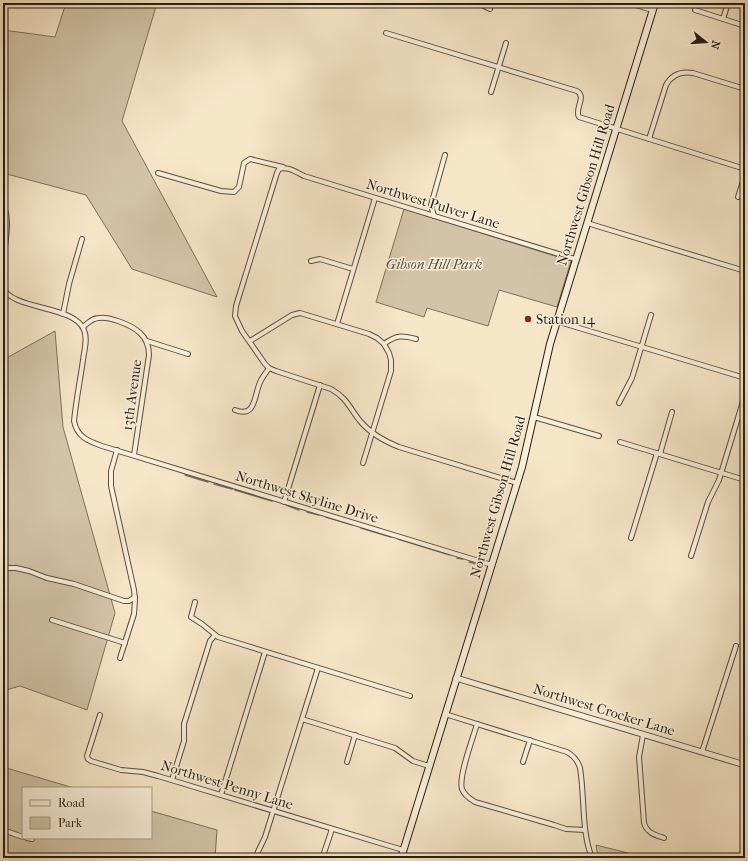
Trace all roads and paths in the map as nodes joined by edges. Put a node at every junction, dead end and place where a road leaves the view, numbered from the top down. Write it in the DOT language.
graph roads {
  1 [pos="478,3"];
  2 [pos="629,3"];
  3 [pos="655,3"];
  4 [pos="728,3"];
  5 [pos="490,9"];
  6 [pos="652,10"];
  7 [pos="695,10"];
  8 [pos="723,19"];
  9 [pos="745,26"];
  10 [pos="386,33"];
  11 [pos="506,43"];
  12 [pos="498,68"];
  13 [pos="745,90"];
  14 [pos="491,92"];
  15 [pos="616,129"];
  16 [pos="649,139"];
  17 [pos="445,154"];
  18 [pos="284,168"];
  19 [pos="745,169"];
  20 [pos="158,173"];
  21 [pos="745,175"];
  22 [pos="738,197"];
  23 [pos="375,198"];
  24 [pos="3,205"];
  25 [pos="434,216"];
  26 [pos="587,223"];
  27 [pos="82,239"];
  28 [pos="576,259"];
  29 [pos="3,260"];
  30 [pos="312,261"];
  31 [pos="353,269"];
  32 [pos="745,271"];
  33 [pos="3,287"];
  34 [pos="4,295"];
  35 [pos="63,314"];
  36 [pos="651,315"];
  37 [pos="556,321"];
  38 [pos="337,324"];
  39 [pos="83,327"];
  40 [pos="416,339"];
  41 [pos="146,340"];
  42 [pos="250,341"];
  43 [pos="384,344"];
  44 [pos="641,347"];
  45 [pos="188,354"];
  46 [pos="269,368"];
  47 [pos="745,378"];
  48 [pos="320,385"];
  49 [pos="745,395"];
  50 [pos="619,403"];
  51 [pos="235,410"];
  52 [pos="672,412"];
  53 [pos="534,417"];
  54 [pos="373,432"];
  55 [pos="599,436"];
  56 [pos="620,442"];
  57 [pos="117,450"];
  58 [pos="658,453"];
  59 [pos="134,455"];
  60 [pos="364,463"];
  61 [pos="721,472"];
  62 [pos="745,480"];
  63 [pos="517,483"];
  64 [pos="284,502"];
  65 [pos="631,538"];
  66 [pos="691,556"];
  67 [pos="492,565"];
  68 [pos="3,568"];
  69 [pos="135,597"];
  70 [pos="195,602"];
  71 [pos="52,620"];
  72 [pos="215,634"];
  73 [pos="125,643"];
  74 [pos="736,646"];
  75 [pos="265,652"];
  76 [pos="120,658"];
  77 [pos="318,668"];
  78 [pos="456,678"];
  79 [pos="410,696"];
  80 [pos="445,714"];
  81 [pos="100,715"];
  82 [pos="302,719"];
  83 [pos="477,724"];
  84 [pos="355,735"];
  85 [pos="643,735"];
  86 [pos="530,740"];
  87 [pos="702,752"];
  88 [pos="347,762"];
  89 [pos="523,762"];
  90 [pos="745,765"];
  91 [pos="429,766"];
  92 [pos="172,780"];
  93 [pos="221,795"];
  94 [pos="273,811"];
  95 [pos="332,829"];
  96 [pos="3,830"];
  97 [pos="586,830"];
  98 [pos="22,837"];
  99 [pos="664,838"];
  100 [pos="403,850"];
  101 [pos="324,853"];
  102 [pos="254,858"];
  103 [pos="401,858"];
  104 [pos="592,858"];
  1 -- 5 [label="street"];
  2 -- 6 [label="street"];
  3 -- 6 [label="main road, Northwest Gibson Hill Road"];
  4 -- 8 [label="street"];
  6 -- 15 [label="main road, Northwest Gibson Hill Road"];
  7 -- 8 [label="street"];
  8 -- 9 [label="street"];
  10 -- 12 [label="street"];
  11 -- 12 [label="street"];
  12 -- 14 [label="street"];
  12 -- 15 [label="street"];
  13 -- 16 [label="street"];
  15 -- 16 [label="street"];
  15 -- 26 [label="main road, Northwest Gibson Hill Road"];
  16 -- 19 [label="street"];
  17 -- 25 [label="street"];
  18 -- 20 [label="street, Northwest Pulver Lane"];
  18 -- 23 [label="street, Northwest Pulver Lane"];
  18 -- 42 [label="street"];
  21 -- 22 [label="street"];
  23 -- 25 [label="street, Northwest Pulver Lane"];
  23 -- 31 [label="street"];
  24 -- 29 [label="street"];
  25 -- 28 [label="street, Northwest Pulver Lane"];
  26 -- 28 [label="main road, Northwest Gibson Hill Road"];
  26 -- 32 [label="street"];
  27 -- 35 [label="street"];
  28 -- 37 [label="main road, Northwest Gibson Hill Road"];
  30 -- 31 [label="street"];
  31 -- 38 [label="street"];
  33 -- 34 [label="street"];
  34 -- 35 [label="street"];
  35 -- 39 [label="street"];
  36 -- 44 [label="street"];
  37 -- 44 [label="street"];
  37 -- 53 [label="main road, Northwest Gibson Hill Road"];
  38 -- 42 [label="street"];
  38 -- 43 [label="street"];
  39 -- 41 [label="street"];
  39 -- 57 [label="street, Northwest Skyline Drive"];
  40 -- 43 [label="street"];
  41 -- 45 [label="street"];
  41 -- 59 [label="street, 13th Avenue"];
  42 -- 46 [label="street"];
  43 -- 54 [label="street"];
  44 -- 47 [label="street"];
  44 -- 50 [label="street"];
  46 -- 48 [label="street"];
  46 -- 51 [label="street"];
  48 -- 54 [label="street"];
  48 -- 64 [label="street"];
  49 -- 61 [label="street"];
  52 -- 58 [label="street"];
  53 -- 55 [label="street"];
  53 -- 63 [label="main road, Northwest Gibson Hill Road"];
  54 -- 60 [label="street"];
  54 -- 63 [label="street"];
  56 -- 58 [label="street"];
  57 -- 59 [label="street, Northwest Skyline Drive"];
  57 -- 69 [label="street"];
  58 -- 61 [label="street"];
  58 -- 65 [label="street"];
  59 -- 64 [label="street, Northwest Skyline Drive"];
  61 -- 62 [label="street"];
  61 -- 66 [label="street"];
  63 -- 67 [label="main road, Northwest Gibson Hill Road"];
  64 -- 67 [label="street, Northwest Skyline Drive"];
  67 -- 78 [label="main road, Northwest Gibson Hill Road"];
  68 -- 69 [label="street"];
  69 -- 73 [label="street"];
  70 -- 72 [label="street"];
  71 -- 73 [label="street"];
  72 -- 75 [label="street"];
  72 -- 92 [label="street"];
  73 -- 76 [label="street"];
  74 -- 87 [label="street"];
  75 -- 77 [label="street"];
  75 -- 93 [label="street"];
  77 -- 79 [label="street"];
  77 -- 82 [label="street"];
  78 -- 80 [label="main road, Northwest Gibson Hill Road"];
  78 -- 85 [label="street, Northwest Crocker Lane"];
  80 -- 83 [label="street"];
  80 -- 91 [label="main road, Northwest Gibson Hill Road"];
  81 -- 92 [label="street, Northwest Penny Lane"];
  82 -- 84 [label="street"];
  82 -- 94 [label="street"];
  83 -- 86 [label="street"];
  83 -- 97 [label="street"];
  84 -- 88 [label="street"];
  84 -- 91 [label="street"];
  85 -- 87 [label="street, Northwest Crocker Lane"];
  85 -- 99 [label="street"];
  86 -- 89 [label="street"];
  86 -- 97 [label="street"];
  87 -- 90 [label="street, Northwest Crocker Lane"];
  91 -- 100 [label="main road, Northwest Gibson Hill Road"];
  92 -- 93 [label="street, Northwest Penny Lane"];
  93 -- 94 [label="street, Northwest Penny Lane"];
  94 -- 95 [label="street, Northwest Penny Lane"];
  94 -- 102 [label="street"];
  95 -- 100 [label="street, Northwest Penny Lane"];
  95 -- 101 [label="street"];
  96 -- 98 [label="street"];
  97 -- 104 [label="street"];
  100 -- 103 [label="main road, Northwest Gibson Hill Road"];
}
